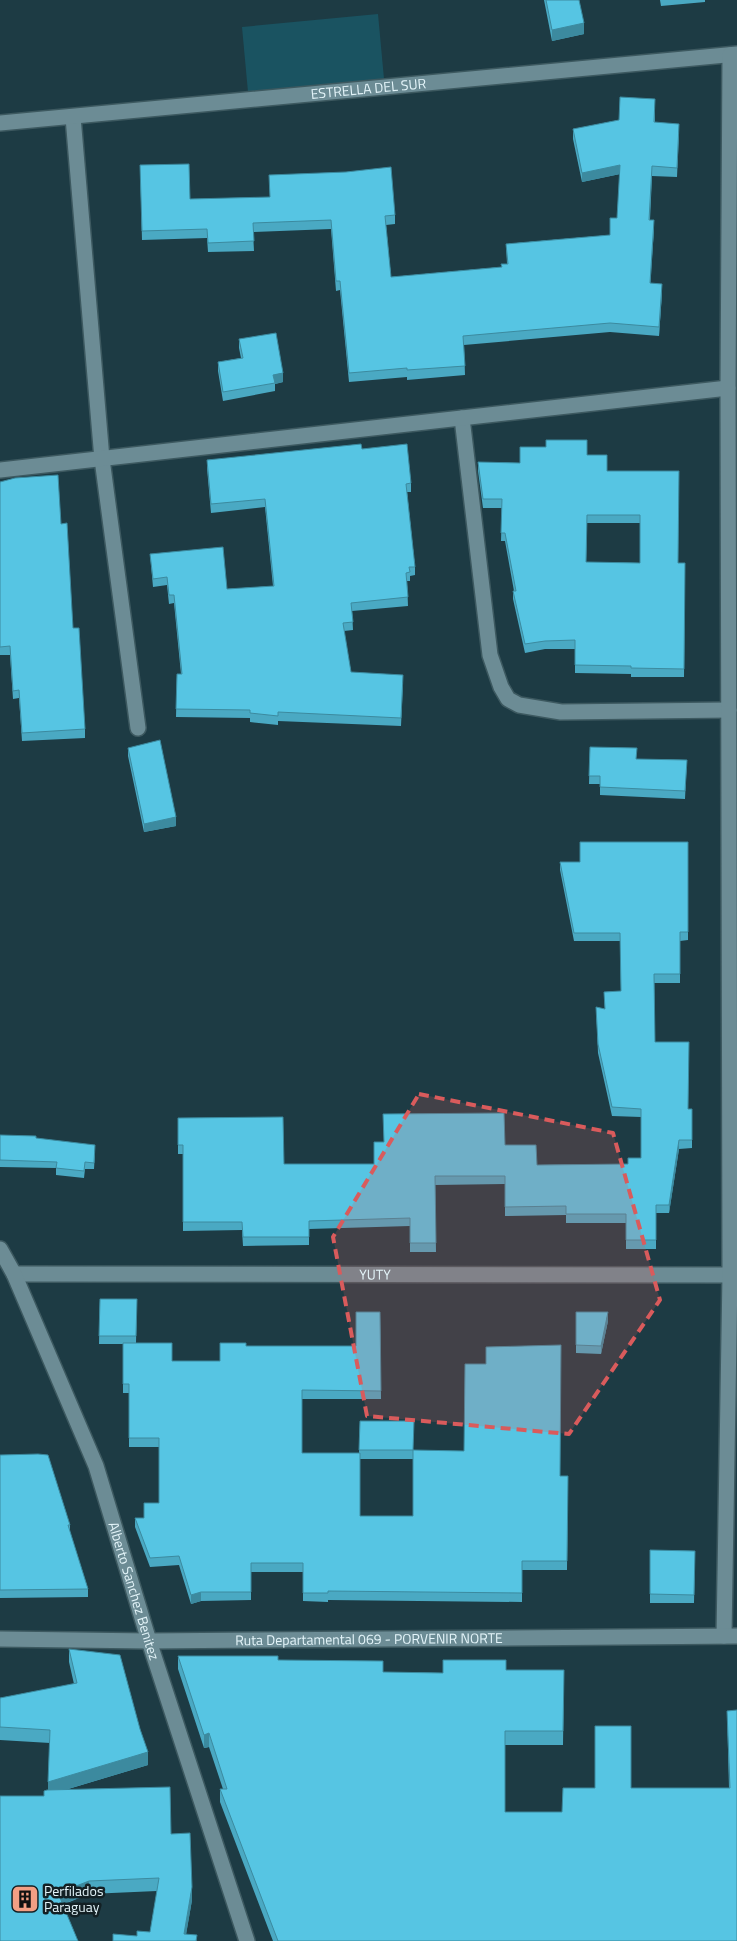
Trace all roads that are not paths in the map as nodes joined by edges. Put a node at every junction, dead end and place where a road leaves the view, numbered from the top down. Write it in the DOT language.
graph roads {
  1 [pos="733,54"];
  2 [pos="73,116"];
  3 [pos="0,123"];
  4 [pos="728,388"];
  5 [pos="462,418"];
  6 [pos="102,459"];
  7 [pos="0,470"];
  8 [pos="729,710"];
  9 [pos="138,728"];
  10 [pos="733,962"];
  11 [pos="0,1249"];
  12 [pos="14,1274"];
  13 [pos="734,1275"];
  14 [pos="731,1636"];
  15 [pos="0,1639"];
  16 [pos="149,1640"];
  17 [pos="247,1941"];
  1 -- 2 [label="street, ESTRELLA DEL SUR"];
  1 -- 4 [label="street"];
  2 -- 3 [label="street, ESTRELLA DEL SUR"];
  2 -- 6 [label="street"];
  4 -- 5 [label="street"];
  4 -- 8 [label="street"];
  5 -- 6 [label="street"];
  5 -- 8 [label="street"];
  6 -- 7 [label="street"];
  6 -- 9 [label="street"];
  8 -- 10 [label="street"];
  10 -- 13 [label="street"];
  11 -- 12 [label="street, Alberto Sanchez Benitez"];
  12 -- 13 [label="street, YUTY"];
  12 -- 16 [label="street, Alberto Sanchez Benitez"];
  13 -- 14 [label="street"];
  14 -- 16 [label="street, Ruta Departamental 069 - PORVENIR NORTE"];
  15 -- 16 [label="street, Ruta Departamental 069 - PORVENIR NORTE"];
  16 -- 17 [label="street, Alberto Sanchez Benitez"];
}
